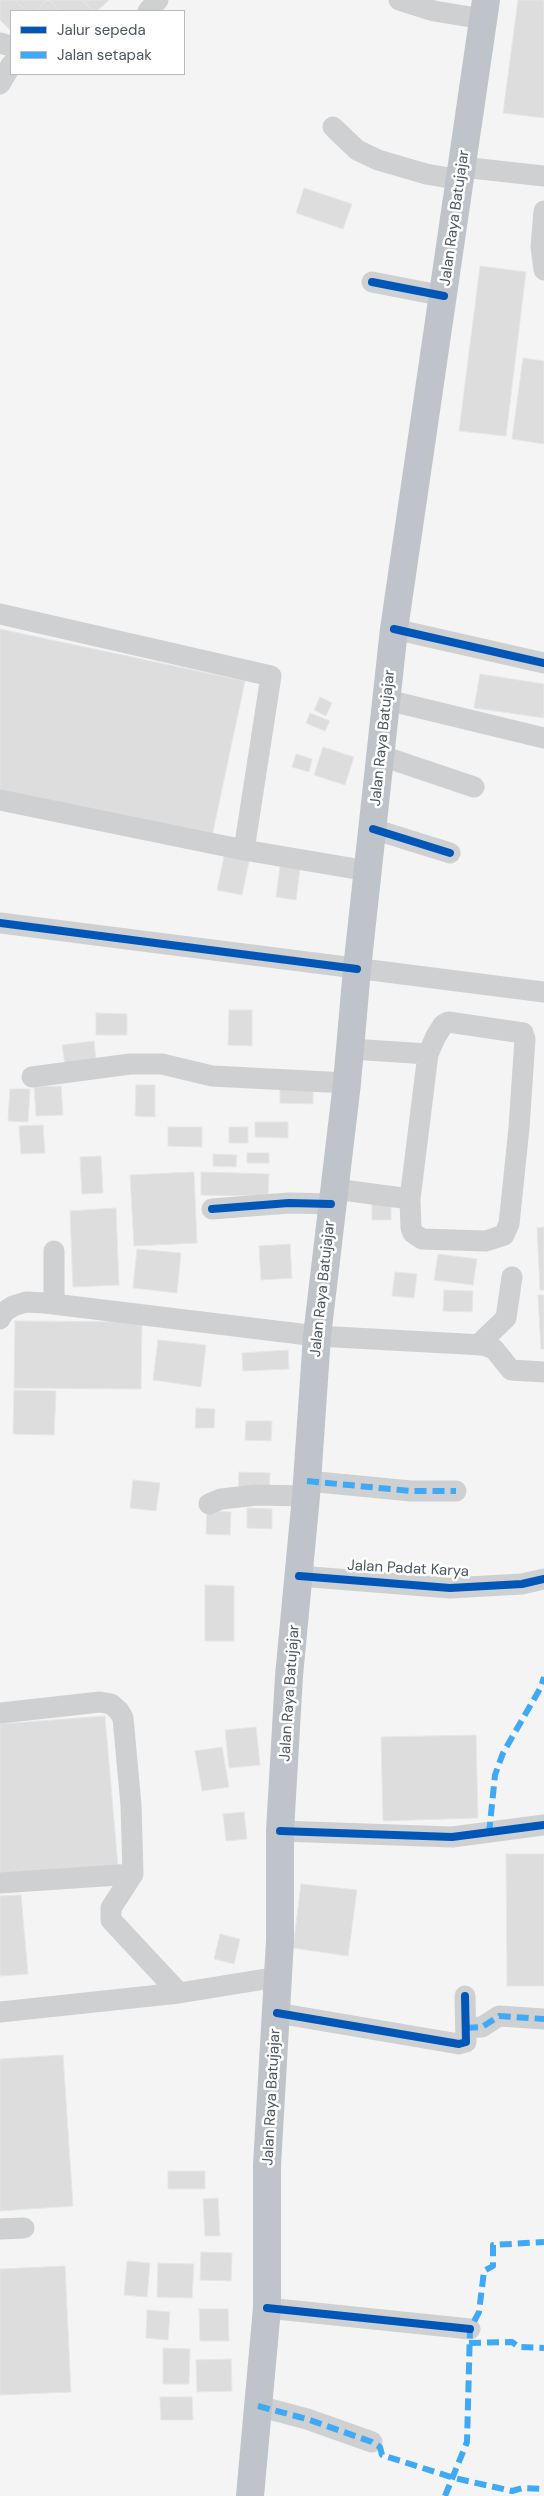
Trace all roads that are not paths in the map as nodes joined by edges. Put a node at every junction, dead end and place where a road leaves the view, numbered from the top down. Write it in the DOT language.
graph roads {
  1 [pos="158,0"];
  2 [pos="398,0"];
  3 [pos="149,10"];
  4 [pos="484,10"];
  5 [pos="10,67"];
  6 [pos="0,84"];
  7 [pos="333,127"];
  8 [pos="462,173"];
  9 [pos="544,176"];
  10 [pos="544,211"];
  11 [pos="544,270"];
  12 [pos="372,282"];
  13 [pos="444,296"];
  14 [pos="0,614"];
  15 [pos="394,629"];
  16 [pos="544,662"];
  17 [pos="387,700"];
  18 [pos="544,738"];
  19 [pos="382,756"];
  20 [pos="474,787"];
  21 [pos="0,800"];
  22 [pos="373,829"];
  23 [pos="244,850"];
  24 [pos="450,853"];
  25 [pos="368,871"];
  26 [pos="0,923"];
  27 [pos="357,969"];
  28 [pos="544,992"];
  29 [pos="351,1049"];
  30 [pos="428,1054"];
  31 [pos="32,1077"];
  32 [pos="348,1083"];
  33 [pos="333,1197"];
  34 [pos="410,1199"];
  35 [pos="212,1209"];
  36 [pos="54,1251"];
  37 [pos="512,1278"];
  38 [pos="54,1304"];
  39 [pos="0,1319"];
  40 [pos="317,1336"];
  41 [pos="478,1345"];
  42 [pos="544,1372"];
  43 [pos="307,1489"];
  44 [pos="456,1491"];
  45 [pos="209,1504"];
  46 [pos="299,1576"];
  47 [pos="544,1579"];
  48 [pos="0,1713"];
  49 [pos="544,1825"];
  50 [pos="280,1831"];
  51 [pos="133,1874"];
  52 [pos="0,1883"];
  53 [pos="278,1977"];
  54 [pos="179,1993"];
  55 [pos="465,1996"];
  56 [pos="0,2012"];
  57 [pos="277,2013"];
  58 [pos="544,2019"];
  59 [pos="466,2028"];
  60 [pos="24,2228"];
  61 [pos="0,2229"];
  62 [pos="267,2308"];
  63 [pos="470,2329"];
  64 [pos="258,2406"];
  65 [pos="372,2442"];
  66 [pos="250,2496"];
  1 -- 3 [label="street"];
  2 -- 4 [label="street"];
  4 -- 8 [label="highway, Jalan Raya Batujajar"];
  5 -- 6 [label="street"];
  7 -- 8 [label="street"];
  8 -- 9 [label="street"];
  8 -- 13 [label="highway, Jalan Raya Batujajar"];
  10 -- 11 [label="street"];
  12 -- 13 [label="street"];
  13 -- 15 [label="highway, Jalan Raya Batujajar"];
  14 -- 23 [label="street"];
  15 -- 16 [label="street"];
  15 -- 17 [label="highway, Jalan Raya Batujajar"];
  17 -- 18 [label="street"];
  17 -- 19 [label="highway, Jalan Raya Batujajar"];
  19 -- 20 [label="street"];
  19 -- 22 [label="highway, Jalan Raya Batujajar"];
  21 -- 23 [label="street"];
  22 -- 24 [label="street"];
  22 -- 25 [label="highway, Jalan Raya Batujajar"];
  23 -- 25 [label="street"];
  25 -- 27 [label="highway, Jalan Raya Batujajar"];
  26 -- 27 [label="street"];
  27 -- 28 [label="street"];
  27 -- 29 [label="highway, Jalan Raya Batujajar"];
  29 -- 30 [label="street"];
  29 -- 32 [label="highway, Jalan Raya Batujajar"];
  30 -- 34 [label="street"];
  30 -- 34 [label="street"];
  31 -- 32 [label="street"];
  32 -- 33 [label="highway, Jalan Raya Batujajar"];
  33 -- 34 [label="street"];
  33 -- 35 [label="street"];
  33 -- 40 [label="highway, Jalan Raya Batujajar"];
  36 -- 38 [label="street"];
  37 -- 41 [label="street"];
  38 -- 39 [label="street"];
  38 -- 40 [label="street"];
  40 -- 41 [label="street"];
  40 -- 43 [label="highway, Jalan Raya Batujajar"];
  41 -- 42 [label="street"];
  43 -- 44 [label="street"];
  43 -- 45 [label="street"];
  43 -- 46 [label="highway, Jalan Raya Batujajar"];
  46 -- 47 [label="street, Jalan Padat Karya"];
  46 -- 50 [label="highway, Jalan Raya Batujajar"];
  48 -- 51 [label="street"];
  49 -- 50 [label="street"];
  50 -- 53 [label="highway, Jalan Raya Batujajar"];
  51 -- 52 [label="street"];
  51 -- 54 [label="street"];
  53 -- 54 [label="street"];
  53 -- 57 [label="highway, Jalan Raya Batujajar"];
  54 -- 56 [label="street"];
  55 -- 59 [label="street"];
  57 -- 59 [label="street"];
  57 -- 62 [label="highway, Jalan Raya Batujajar"];
  58 -- 59 [label="street"];
  60 -- 61 [label="street"];
  62 -- 63 [label="street"];
  62 -- 64 [label="highway, Jalan Raya Batujajar"];
  64 -- 65 [label="street"];
  64 -- 66 [label="highway, Jalan Raya Batujajar"];
}
